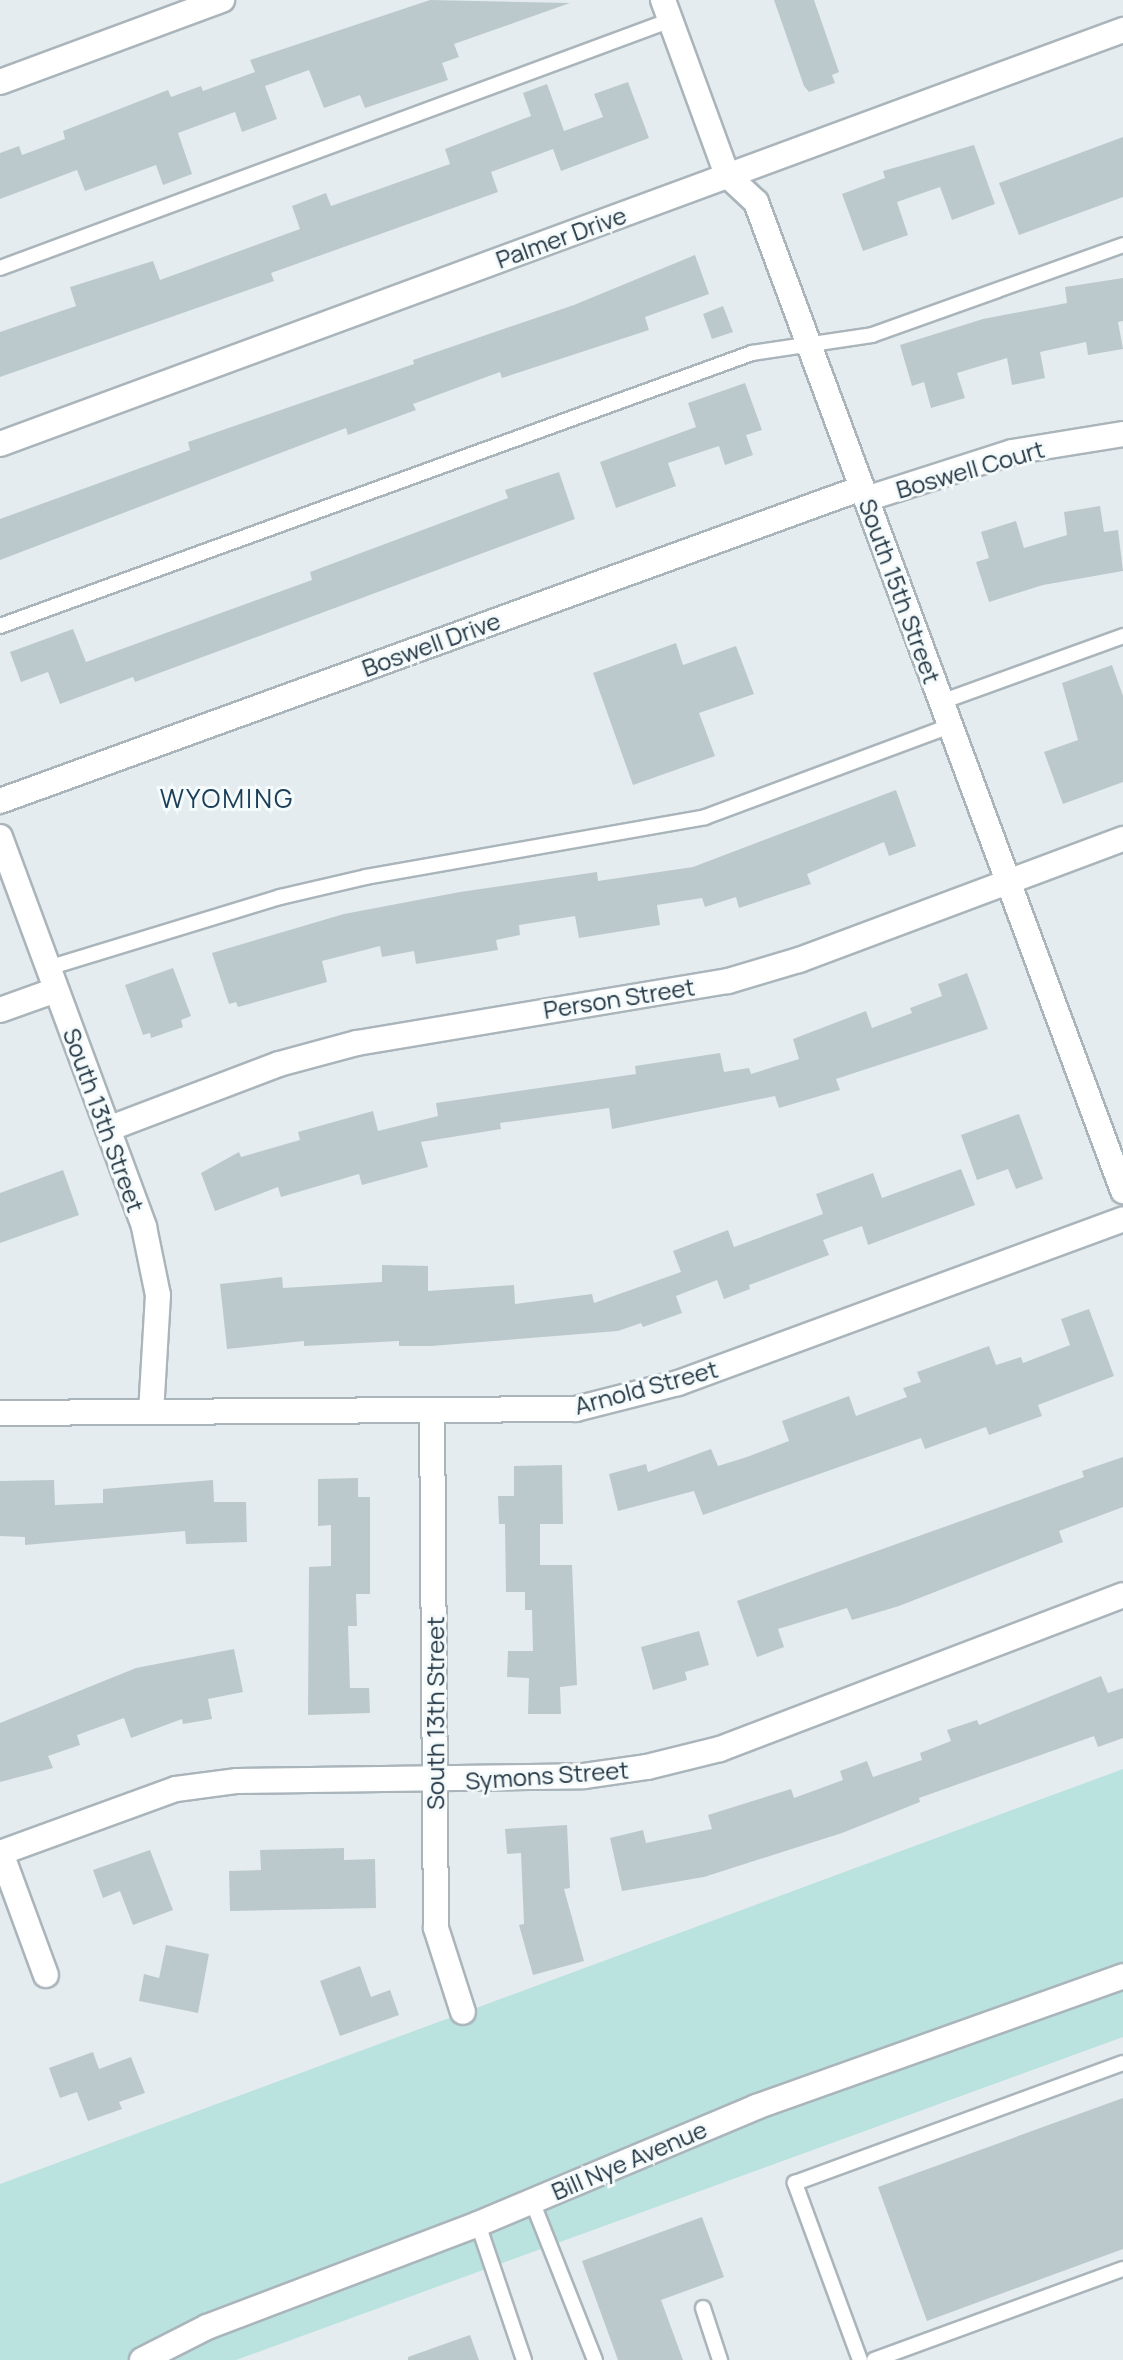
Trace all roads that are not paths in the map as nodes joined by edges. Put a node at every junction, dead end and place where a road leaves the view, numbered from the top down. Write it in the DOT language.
graph roads {
  1 [pos="222,0"];
  2 [pos="667,10"];
  3 [pos="1123,30"];
  4 [pos="0,82"];
  5 [pos="727,175"];
  6 [pos="1123,245"];
  7 [pos="0,268"];
  8 [pos="808,344"];
  9 [pos="1123,434"];
  10 [pos="0,444"];
  11 [pos="864,493"];
  12 [pos="0,626"];
  13 [pos="1123,636"];
  14 [pos="941,702"];
  15 [pos="950,726"];
  16 [pos="0,801"];
  17 [pos="0,837"];
  18 [pos="1123,839"];
  19 [pos="1008,881"];
  20 [pos="52,979"];
  21 [pos="0,1010"];
  22 [pos="108,1129"];
  23 [pos="1123,1191"];
  24 [pos="1123,1219"];
  25 [pos="432,1410"];
  26 [pos="151,1412"];
  27 [pos="0,1413"];
  28 [pos="1123,1595"];
  29 [pos="435,1782"];
  30 [pos="0,1853"];
  31 [pos="46,1975"];
  32 [pos="1123,1976"];
  33 [pos="463,2012"];
  34 [pos="1123,2063"];
  35 [pos="532,2201"];
  36 [pos="478,2224"];
  37 [pos="1123,2269"];
  38 [pos="703,2308"];
  39 [pos="142,2360"];
  40 [pos="524,2360"];
  41 [pos="595,2360"];
  42 [pos="720,2360"];
  43 [pos="860,2360"];
  44 [pos="874,2360"];
  1 -- 4 [label="street"];
  2 -- 5 [label="street, South 15th Street"];
  2 -- 7 [label="lane"];
  3 -- 5 [label="street, Palmer Drive"];
  5 -- 8 [label="street, South 15th Street"];
  5 -- 10 [label="street, Palmer Drive"];
  6 -- 8 [label="lane"];
  8 -- 11 [label="street, South 15th Street"];
  8 -- 12 [label="lane"];
  9 -- 11 [label="street, Boswell Court"];
  11 -- 14 [label="street, South 15th Street"];
  11 -- 16 [label="street, Boswell Drive"];
  13 -- 14 [label="lane"];
  14 -- 15 [label="street, South 15th Street"];
  15 -- 19 [label="street, South 15th Street"];
  15 -- 20 [label="lane"];
  17 -- 20 [label="street, South 13th Street"];
  18 -- 19 [label="street, Person Street"];
  19 -- 22 [label="street, Person Street"];
  19 -- 23 [label="street, South 15th Street"];
  20 -- 21 [label="street"];
  20 -- 22 [label="street, South 13th Street"];
  22 -- 26 [label="street, South 13th Street"];
  24 -- 25 [label="street, Arnold Street"];
  25 -- 26 [label="street, Arnold Street"];
  25 -- 29 [label="street, South 13th Street"];
  26 -- 27 [label="street, Arnold Street"];
  28 -- 29 [label="street, Symons Street"];
  29 -- 30 [label="street, Symons Street"];
  29 -- 33 [label="street, South 13th Street"];
  30 -- 31 [label="street"];
  32 -- 35 [label="street, Bill Nye Avenue"];
  34 -- 43 [label="lane"];
  35 -- 36 [label="street, Bill Nye Avenue"];
  35 -- 41 [label="lane"];
  36 -- 39 [label="street, Bill Nye Avenue"];
  36 -- 40 [label="lane"];
  37 -- 44 [label="lane"];
  38 -- 42 [label="lane"];
}
